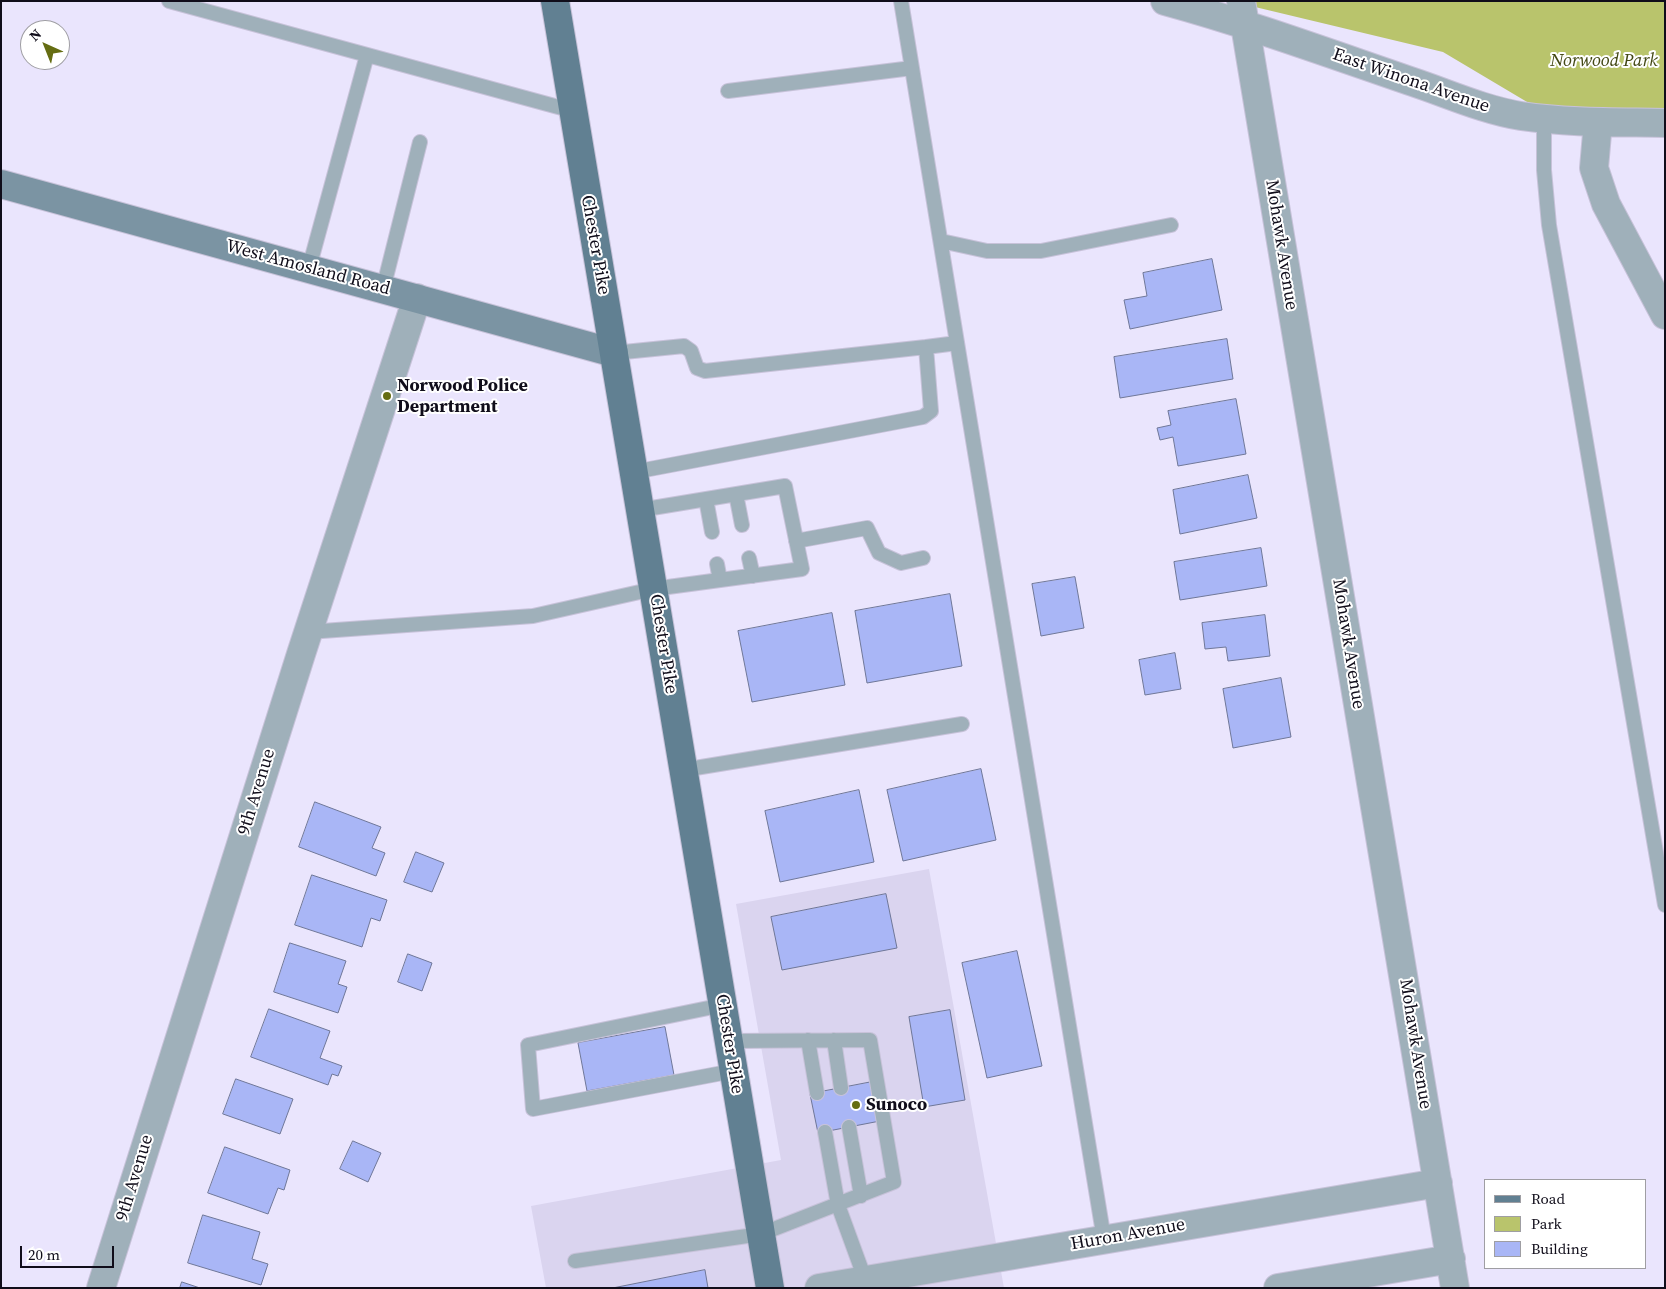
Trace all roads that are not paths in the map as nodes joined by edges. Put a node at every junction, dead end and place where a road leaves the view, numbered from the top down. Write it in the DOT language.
graph roads {
  1 [pos="169,1"];
  2 [pos="555,1"];
  3 [pos="901,1"];
  4 [pos="1165,1"];
  5 [pos="1243,13"];
  6 [pos="367,55"];
  7 [pos="912,68"];
  8 [pos="728,91"];
  9 [pos="573,111"];
  10 [pos="1544,118"];
  11 [pos="1598,122"];
  12 [pos="1665,123"];
  13 [pos="420,142"];
  14 [pos="1,184"];
  15 [pos="1171,226"];
  16 [pos="940,241"];
  17 [pos="309,268"];
  18 [pos="383,289"];
  19 [pos="416,298"];
  20 [pos="1665,315"];
  21 [pos="957,343"];
  22 [pos="926,347"];
  23 [pos="614,352"];
  24 [pos="634,472"];
  25 [pos="736,494"];
  26 [pos="706,499"];
  27 [pos="640,510"];
  28 [pos="742,525"];
  29 [pos="712,532"];
  30 [pos="796,541"];
  31 [pos="749,558"];
  32 [pos="923,558"];
  33 [pos="717,564"];
  34 [pos="752,576"];
  35 [pos="720,580"];
  36 [pos="653,589"];
  37 [pos="308,632"];
  38 [pos="962,724"];
  39 [pos="684,770"];
  40 [pos="1665,905"];
  41 [pos="723,1005"];
  42 [pos="808,1040"];
  43 [pos="834,1040"];
  44 [pos="729,1041"];
  45 [pos="734,1072"];
  46 [pos="841,1088"];
  47 [pos="817,1093"];
  48 [pos="849,1127"];
  49 [pos="825,1132"];
  50 [pos="1438,1183"];
  51 [pos="861,1196"];
  52 [pos="838,1204"];
  53 [pos="761,1234"];
  54 [pos="1104,1239"];
  55 [pos="1451,1259"];
  56 [pos="575,1261"];
  57 [pos="865,1279"];
  58 [pos="101,1288"];
  59 [pos="770,1288"];
  60 [pos="819,1288"];
  61 [pos="1278,1288"];
  62 [pos="1455,1288"];
  1 -- 6 [label="lane"];
  2 -- 9 [label="main road, Chester Pike"];
  3 -- 7 [label="lane"];
  4 -- 5 [label="street, East Winona Avenue"];
  5 -- 10 [label="street, East Winona Avenue"];
  5 -- 50 [label="street, Mohawk Avenue"];
  6 -- 9 [label="lane"];
  6 -- 17 [label="lane"];
  7 -- 8 [label="lane"];
  7 -- 16 [label="lane"];
  9 -- 23 [label="main road, Chester Pike"];
  10 -- 11 [label="street, East Winona Avenue"];
  10 -- 40 [label="lane"];
  11 -- 12 [label="street, East Winona Avenue"];
  11 -- 20 [label="street"];
  13 -- 18 [label="lane"];
  14 -- 17 [label="street, West Amosland Road"];
  15 -- 16 [label="lane"];
  16 -- 21 [label="lane"];
  17 -- 18 [label="street, West Amosland Road"];
  18 -- 19 [label="street, West Amosland Road"];
  19 -- 23 [label="street, West Amosland Road"];
  19 -- 37 [label="street, 9th Avenue"];
  21 -- 22 [label="lane"];
  21 -- 54 [label="lane"];
  22 -- 23 [label="lane"];
  22 -- 24 [label="lane"];
  23 -- 24 [label="main road, Chester Pike"];
  24 -- 27 [label="main road, Chester Pike"];
  25 -- 26 [label="lane"];
  25 -- 28 [label="lane"];
  25 -- 30 [label="lane"];
  26 -- 27 [label="lane"];
  26 -- 29 [label="lane"];
  27 -- 36 [label="main road, Chester Pike"];
  30 -- 32 [label="lane"];
  30 -- 34 [label="lane"];
  31 -- 34 [label="lane"];
  33 -- 35 [label="lane"];
  34 -- 35 [label="lane"];
  35 -- 36 [label="lane"];
  36 -- 37 [label="lane"];
  36 -- 39 [label="main road, Chester Pike"];
  37 -- 58 [label="street, 9th Avenue"];
  38 -- 39 [label="lane"];
  39 -- 41 [label="main road, Chester Pike"];
  41 -- 44 [label="main road, Chester Pike"];
  41 -- 45 [label="lane"];
  42 -- 43 [label="lane"];
  42 -- 44 [label="lane"];
  42 -- 47 [label="lane"];
  43 -- 46 [label="lane"];
  43 -- 51 [label="lane"];
  44 -- 45 [label="main road, Chester Pike"];
  45 -- 53 [label="main road, Chester Pike"];
  48 -- 51 [label="lane"];
  49 -- 52 [label="lane"];
  50 -- 54 [label="street, Huron Avenue"];
  50 -- 55 [label="street, Mohawk Avenue"];
  51 -- 52 [label="lane"];
  52 -- 53 [label="lane"];
  52 -- 57 [label="lane"];
  53 -- 56 [label="lane"];
  53 -- 59 [label="main road, Chester Pike"];
  54 -- 57 [label="street, Huron Avenue"];
  55 -- 61 [label="street"];
  55 -- 62 [label="street, Mohawk Avenue"];
  57 -- 60 [label="street, Huron Avenue"];
}
